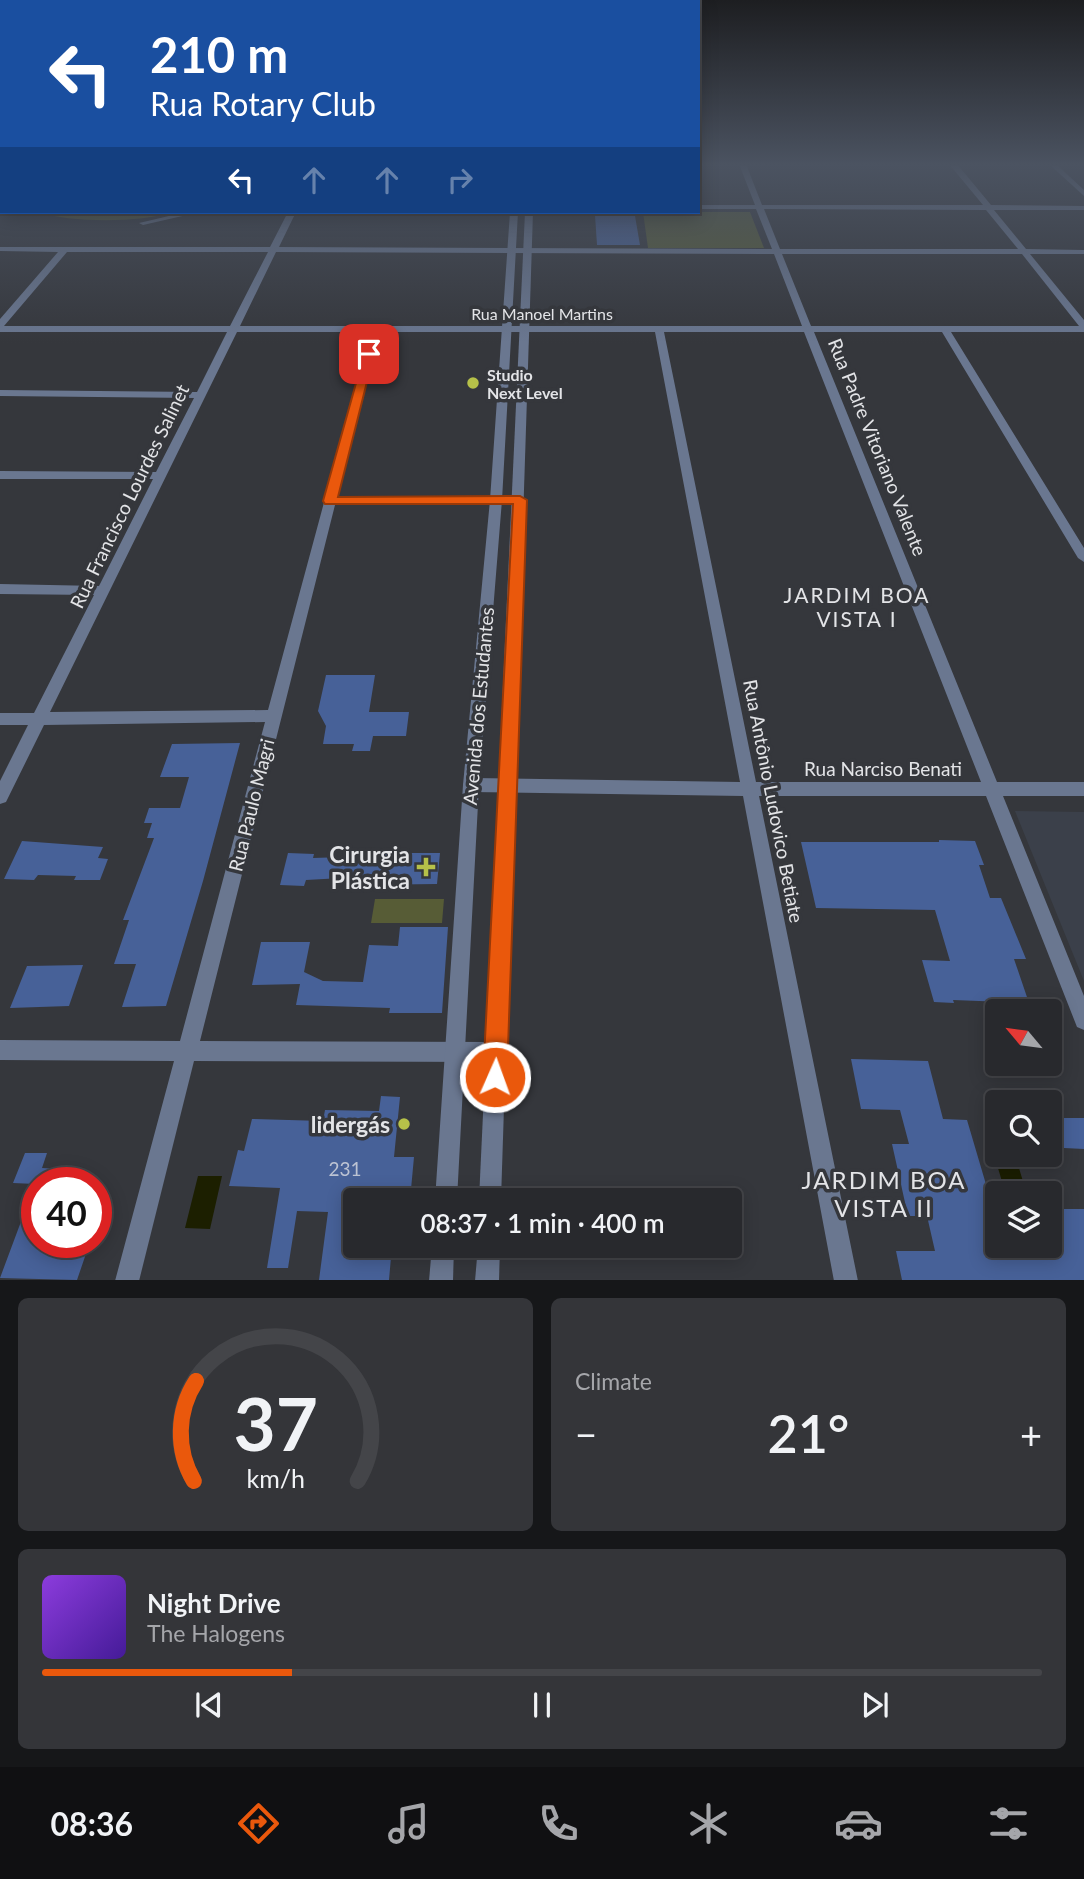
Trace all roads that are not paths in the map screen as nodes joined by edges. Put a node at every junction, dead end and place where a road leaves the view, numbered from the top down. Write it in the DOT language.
graph roads {
  1 [pos="286,224"];
  2 [pos="513,224"];
  3 [pos="529,224"];
  4 [pos="765,224"];
  5 [pos="1001,224"];
  6 [pos="65,248"];
  7 [pos="0,249"];
  8 [pos="274,249"];
  9 [pos="510,250"];
  10 [pos="528,250"];
  11 [pos="776,252"];
  12 [pos="1025,252"];
  13 [pos="1084,253"];
  14 [pos="0,327"];
  15 [pos="1084,328"];
  16 [pos="234,329"];
  17 [pos="375,329"];
  18 [pos="506,329"];
  19 [pos="525,329"];
  20 [pos="659,329"];
  21 [pos="808,329"];
  22 [pos="945,329"];
  23 [pos="0,393"];
  24 [pos="201,395"];
  25 [pos="502,402"];
  26 [pos="523,402"];
  27 [pos="0,475"];
  28 [pos="161,477"];
  29 [pos="496,500"];
  30 [pos="520,500"];
  31 [pos="330,501"];
  32 [pos="1084,558"];
  33 [pos="0,589"];
  34 [pos="104,591"];
  35 [pos="273,716"];
  36 [pos="0,719"];
  37 [pos="40,720"];
  38 [pos="471,785"];
  39 [pos="507,786"];
  40 [pos="751,789"];
  41 [pos="991,789"];
  42 [pos="1084,789"];
  43 [pos="0,797"];
  44 [pos="1084,1020"];
  45 [pos="0,1050"];
  46 [pos="187,1051"];
  47 [pos="455,1052"];
  48 [pos="496,1052"];
  49 [pos="447,1188"];
  50 [pos="490,1188"];
  51 [pos="442,1258"];
  52 [pos="488,1258"];
  53 [pos="127,1280"];
  54 [pos="441,1280"];
  55 [pos="487,1280"];
  56 [pos="846,1280"];
  1 -- 8 [label="street, Rua Francisco Lourdes Salinet"];
  2 -- 9 [label="street, Avenida dos Estudantes"];
  3 -- 10 [label="street, Avenida dos Estudantes"];
  4 -- 11 [label="street, Rua Padre Vitoriano Valente"];
  5 -- 12 [label="street"];
  6 -- 7 [label="street"];
  6 -- 8 [label="street"];
  6 -- 14 [label="street"];
  8 -- 9 [label="street"];
  8 -- 16 [label="street, Rua Francisco Lourdes Salinet"];
  9 -- 10 [label="street"];
  9 -- 18 [label="street, Avenida dos Estudantes"];
  10 -- 11 [label="street"];
  10 -- 19 [label="street, Avenida dos Estudantes"];
  11 -- 12 [label="street"];
  11 -- 21 [label="street, Rua Padre Vitoriano Valente"];
  12 -- 13 [label="street"];
  12 -- 15 [label="street"];
  14 -- 16 [label="street, Rua Manoel Martins"];
  15 -- 22 [label="street, Rua Manoel Martins"];
  16 -- 17 [label="street, Rua Manoel Martins"];
  16 -- 24 [label="street, Rua Francisco Lourdes Salinet"];
  17 -- 18 [label="street, Rua Manoel Martins"];
  17 -- 31 [label="street, Rua Paulo Magri"];
  18 -- 19 [label="street, Rua Manoel Martins"];
  18 -- 25 [label="street, Avenida dos Estudantes"];
  19 -- 20 [label="street, Rua Manoel Martins"];
  19 -- 26 [label="street, Avenida dos Estudantes"];
  20 -- 21 [label="street, Rua Manoel Martins"];
  20 -- 40 [label="street, Rua Antônio Ludovico Betiate"];
  21 -- 22 [label="street, Rua Manoel Martins"];
  21 -- 41 [label="street, Rua Padre Vitoriano Valente"];
  22 -- 32 [label="street"];
  23 -- 24 [label="street"];
  24 -- 28 [label="street, Rua Francisco Lourdes Salinet"];
  25 -- 26 [label="street"];
  25 -- 29 [label="street, Avenida dos Estudantes"];
  26 -- 30 [label="street, Avenida dos Estudantes"];
  27 -- 28 [label="street"];
  28 -- 34 [label="street, Rua Francisco Lourdes Salinet"];
  29 -- 30 [label="street"];
  29 -- 31 [label="street"];
  29 -- 38 [label="street, Avenida dos Estudantes"];
  30 -- 39 [label="street, Avenida dos Estudantes"];
  31 -- 35 [label="street, Rua Paulo Magri"];
  33 -- 34 [label="street"];
  34 -- 37 [label="street, Rua Francisco Lourdes Salinet"];
  35 -- 37 [label="street"];
  35 -- 46 [label="street, Rua Paulo Magri"];
  36 -- 37 [label="street"];
  37 -- 43 [label="street, Rua Francisco Lourdes Salinet"];
  38 -- 39 [label="street, Rua Narciso Benati"];
  38 -- 47 [label="street, Avenida dos Estudantes"];
  39 -- 40 [label="street, Rua Narciso Benati"];
  39 -- 48 [label="street, Avenida dos Estudantes"];
  40 -- 41 [label="street, Rua Narciso Benati"];
  40 -- 56 [label="street, Rua Antônio Ludovico Betiate"];
  41 -- 42 [label="street, Rua Narciso Benati"];
  41 -- 44 [label="street, Rua Padre Vitoriano Valente"];
  45 -- 46 [label="street"];
  46 -- 47 [label="street"];
  46 -- 53 [label="street, Rua Paulo Magri"];
  47 -- 48 [label="street"];
  47 -- 49 [label="street, Avenida dos Estudantes"];
  48 -- 50 [label="street, Avenida dos Estudantes"];
  51 -- 54 [label="street"];
  52 -- 55 [label="street"];
}
